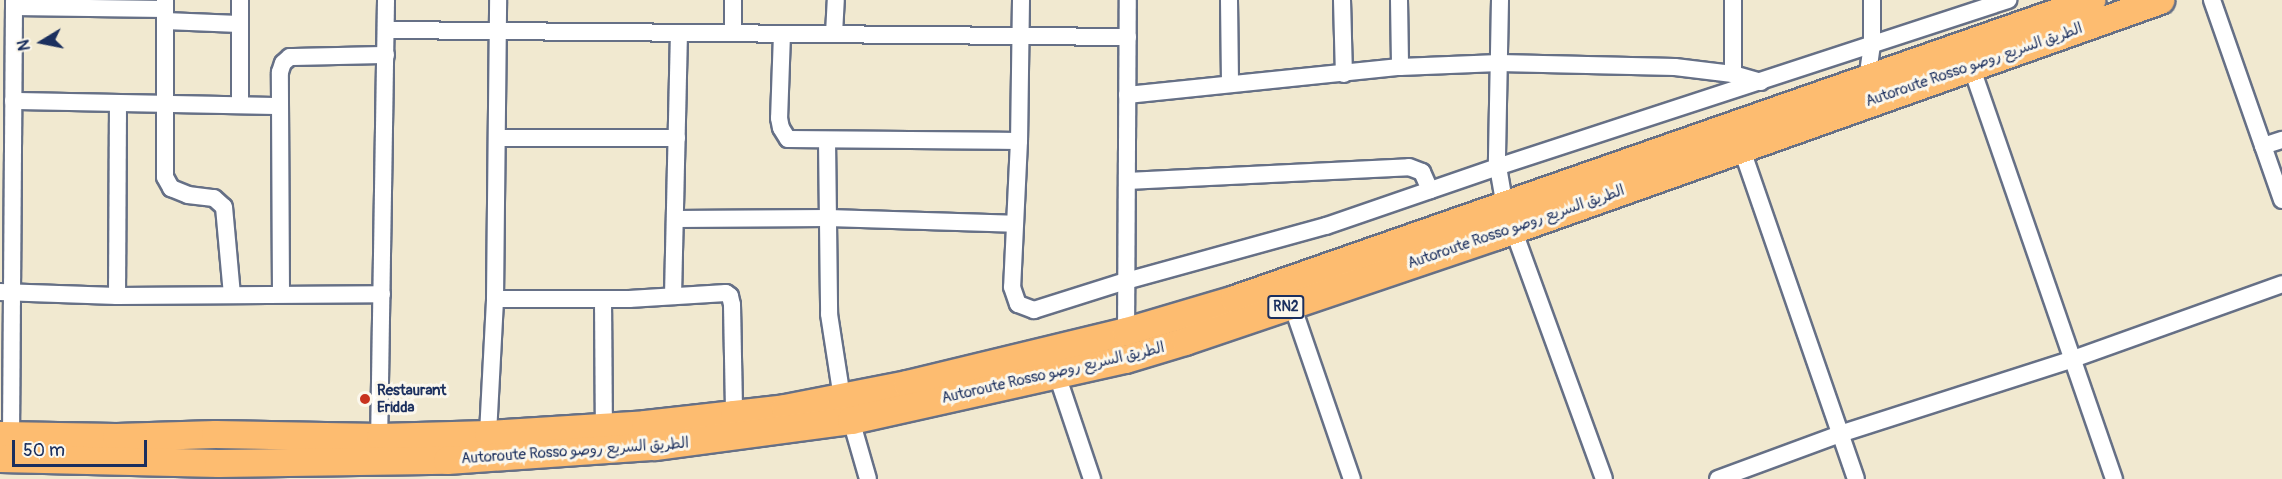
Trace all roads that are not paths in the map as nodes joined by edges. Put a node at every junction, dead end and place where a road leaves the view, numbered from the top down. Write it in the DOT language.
graph roads {
  1 [pos="240,0"];
  2 [pos="386,0"];
  3 [pos="498,0"];
  4 [pos="733,0"];
  5 [pos="836,0"];
  6 [pos="1021,0"];
  7 [pos="1128,0"];
  8 [pos="1229,0"];
  9 [pos="1342,0"];
  10 [pos="1399,0"];
  11 [pos="1500,0"];
  12 [pos="1733,0"];
  13 [pos="1872,0"];
  14 [pos="2091,0"];
  15 [pos="2160,0"];
  16 [pos="2212,0"];
  17 [pos="1998,2"];
  18 [pos="14,4"];
  19 [pos="123,4"];
  20 [pos="165,10"];
  21 [pos="239,24"];
  22 [pos="386,30"];
  23 [pos="498,31"];
  24 [pos="679,33"];
  25 [pos="733,33"];
  26 [pos="782,34"];
  27 [pos="834,34"];
  28 [pos="1020,36"];
  29 [pos="1128,37"];
  30 [pos="1872,45"];
  31 [pos="6,55"];
  32 [pos="386,55"];
  33 [pos="1499,63"];
  34 [pos="1971,66"];
  35 [pos="1400,67"];
  36 [pos="1344,74"];
  37 [pos="1733,74"];
  38 [pos="1868,80"];
  39 [pos="1761,82"];
  40 [pos="1230,84"];
  41 [pos="1127,95"];
  42 [pos="13,102"];
  43 [pos="117,103"];
  44 [pos="163,103"];
  45 [pos="240,105"];
  46 [pos="280,106"];
  47 [pos="496,138"];
  48 [pos="677,138"];
  49 [pos="827,140"];
  50 [pos="2282,140"];
  51 [pos="1019,141"];
  52 [pos="2263,146"];
  53 [pos="1741,147"];
  54 [pos="1497,167"];
  55 [pos="1127,182"];
  56 [pos="1430,190"];
  57 [pos="2282,200"];
  58 [pos="828,218"];
  59 [pos="1509,218"];
  60 [pos="675,219"];
  61 [pos="1014,224"];
  62 [pos="1126,281"];
  63 [pos="2282,284"];
  64 [pos="6,292"];
  65 [pos="281,293"];
  66 [pos="382,294"];
  67 [pos="232,295"];
  68 [pos="117,296"];
  69 [pos="674,296"];
  70 [pos="603,299"];
  71 [pos="495,300"];
  72 [pos="1292,305"];
  73 [pos="1126,331"];
  74 [pos="1125,359"];
  75 [pos="2073,359"];
  76 [pos="1057,375"];
  77 [pos="846,409"];
  78 [pos="734,414"];
  79 [pos="604,427"];
  80 [pos="488,434"];
  81 [pos="1840,434"];
  82 [pos="4,442"];
  83 [pos="379,450"];
  84 [pos="868,479"];
  85 [pos="1092,479"];
  86 [pos="1352,479"];
  87 [pos="1604,479"];
  88 [pos="1718,479"];
  89 [pos="1856,479"];
  90 [pos="2114,479"];
  1 -- 21 [label="street"];
  2 -- 22 [label="street"];
  3 -- 23 [label="street"];
  4 -- 25 [label="street"];
  5 -- 27 [label="street"];
  6 -- 28 [label="street"];
  7 -- 29 [label="street"];
  8 -- 40 [label="street"];
  9 -- 36 [label="street"];
  10 -- 35 [label="street"];
  11 -- 33 [label="street"];
  12 -- 37 [label="street"];
  13 -- 30 [label="street"];
  14 -- 38 [label="highway, Autoroute Rosso الطريق السريع روصو / RN2"];
  15 -- 34 [label="highway, Autoroute Rosso الطريق السريع روصو / RN2"];
  16 -- 52 [label="street"];
  17 -- 30 [label="street"];
  18 -- 19 [label="street"];
  18 -- 31 [label="street"];
  19 -- 20 [label="street"];
  20 -- 21 [label="street"];
  20 -- 44 [label="street"];
  21 -- 45 [label="street"];
  22 -- 23 [label="street"];
  22 -- 32 [label="street"];
  23 -- 24 [label="street"];
  23 -- 47 [label="street"];
  24 -- 25 [label="street"];
  24 -- 48 [label="street"];
  25 -- 26 [label="street"];
  26 -- 27 [label="street"];
  26 -- 49 [label="street"];
  27 -- 28 [label="street"];
  28 -- 29 [label="street"];
  28 -- 51 [label="street"];
  29 -- 41 [label="street"];
  30 -- 38 [label="street"];
  30 -- 39 [label="street"];
  31 -- 42 [label="street"];
  32 -- 46 [label="street"];
  32 -- 66 [label="street"];
  33 -- 35 [label="street"];
  33 -- 37 [label="street"];
  33 -- 54 [label="street"];
  34 -- 53 [label="highway, Autoroute Rosso الطريق السريع روصو / RN2"];
  34 -- 75 [label="street"];
  35 -- 36 [label="street"];
  36 -- 40 [label="street"];
  37 -- 39 [label="street"];
  38 -- 59 [label="highway, Autoroute Rosso الطريق السريع روصو / RN2"];
  39 -- 54 [label="street"];
  40 -- 41 [label="street"];
  41 -- 55 [label="street"];
  42 -- 43 [label="street"];
  42 -- 64 [label="street"];
  43 -- 44 [label="street"];
  43 -- 68 [label="street"];
  44 -- 45 [label="street"];
  44 -- 67 [label="street"];
  45 -- 46 [label="street"];
  46 -- 65 [label="street"];
  47 -- 48 [label="street"];
  47 -- 71 [label="street"];
  48 -- 60 [label="street"];
  49 -- 51 [label="street"];
  49 -- 58 [label="street"];
  50 -- 52 [label="street"];
  51 -- 61 [label="street"];
  52 -- 57 [label="street"];
  53 -- 59 [label="highway, Autoroute Rosso الطريق السريع روصو / RN2"];
  53 -- 81 [label="street"];
  54 -- 56 [label="street"];
  54 -- 59 [label="street"];
  55 -- 56 [label="street"];
  55 -- 62 [label="street"];
  56 -- 62 [label="street"];
  58 -- 60 [label="street"];
  58 -- 61 [label="street"];
  58 -- 77 [label="street"];
  59 -- 72 [label="highway, Autoroute Rosso الطريق السريع روصو / RN2"];
  59 -- 73 [label="highway, Autoroute Rosso الطريق السريع روصو / RN2"];
  59 -- 87 [label="street"];
  60 -- 69 [label="street"];
  61 -- 62 [label="street"];
  62 -- 73 [label="street"];
  63 -- 75 [label="street"];
  64 -- 68 [label="street"];
  64 -- 82 [label="street"];
  65 -- 66 [label="street"];
  65 -- 67 [label="street"];
  66 -- 83 [label="street"];
  67 -- 68 [label="street"];
  69 -- 70 [label="street"];
  69 -- 78 [label="street"];
  70 -- 71 [label="street"];
  70 -- 79 [label="street"];
  71 -- 80 [label="street"];
  72 -- 74 [label="highway, Autoroute Rosso الطريق السريع روصو / RN2"];
  72 -- 86 [label="street"];
  73 -- 74 [label="street"];
  73 -- 77 [label="highway, Autoroute Rosso الطريق السريع روصو / RN2"];
  74 -- 76 [label="highway, Autoroute Rosso الطريق السريع روصو / RN2"];
  75 -- 81 [label="street"];
  75 -- 90 [label="street"];
  76 -- 77 [label="highway, Autoroute Rosso الطريق السريع روصو / RN2"];
  76 -- 85 [label="street"];
  77 -- 78 [label="highway, Autoroute Rosso الطريق السريع روصو / RN2"];
  77 -- 83 [label="highway, Autoroute Rosso الطريق السريع روصو / RN2"];
  77 -- 84 [label="street"];
  78 -- 79 [label="highway, Autoroute Rosso الطريق السريع روصو / RN2"];
  79 -- 80 [label="highway, Autoroute Rosso الطريق السريع روصو / RN2"];
  80 -- 83 [label="highway, Autoroute Rosso الطريق السريع روصو / RN2"];
  81 -- 88 [label="street"];
  81 -- 89 [label="street"];
  82 -- 83 [label="highway, Autoroute Rosso الطريق السريع روصو / RN2"];
}
